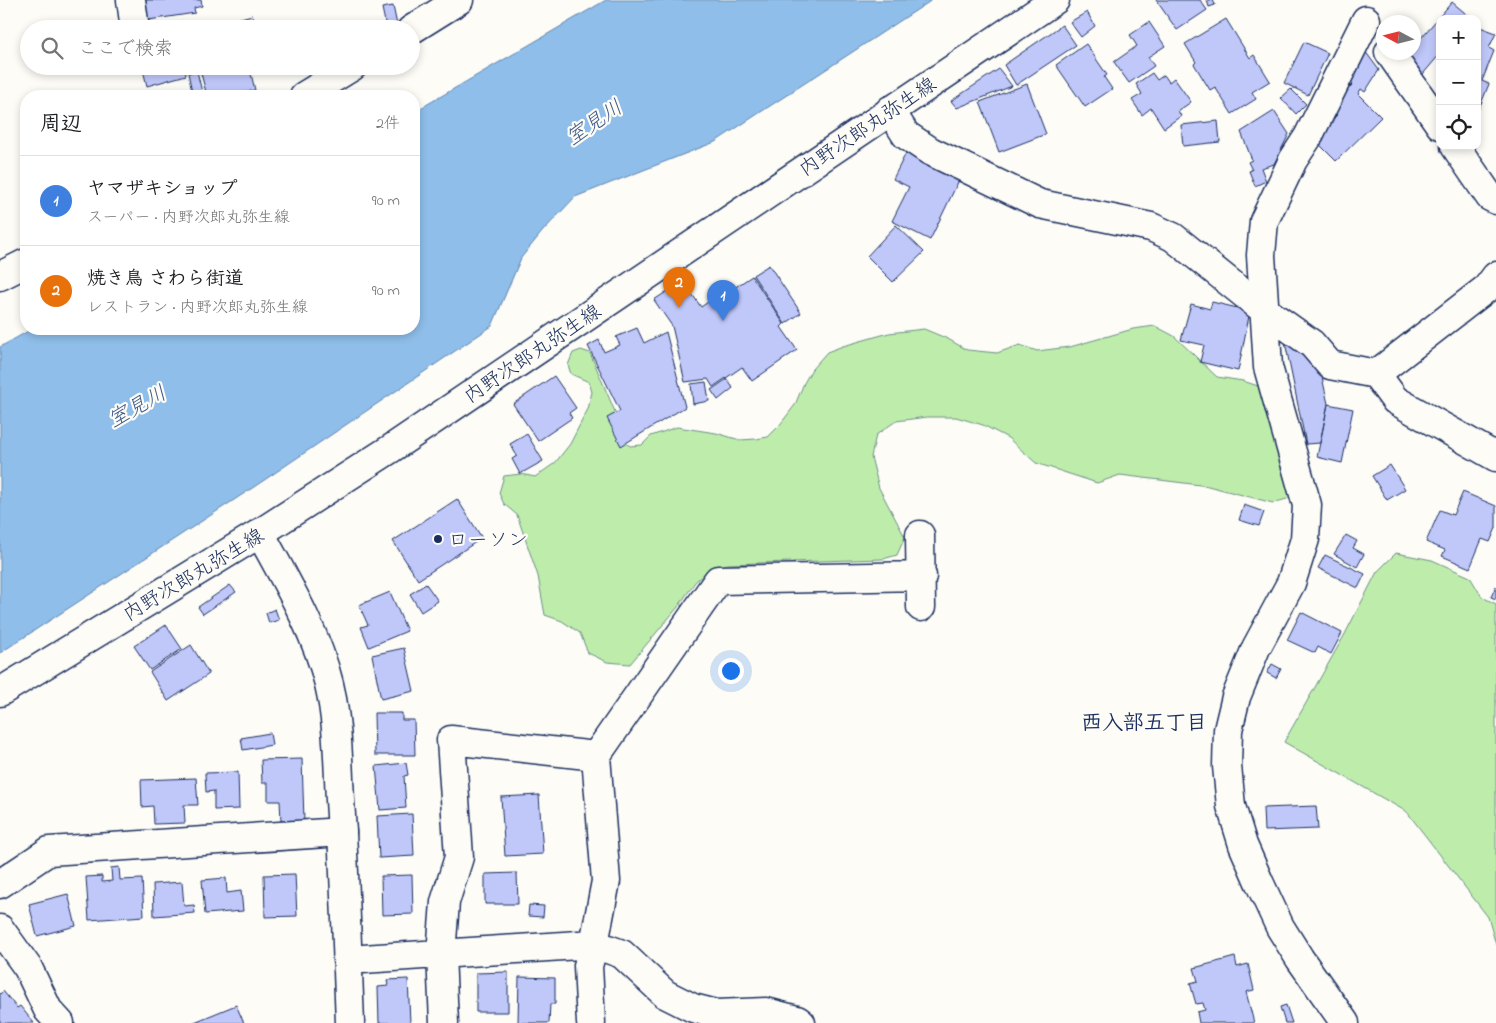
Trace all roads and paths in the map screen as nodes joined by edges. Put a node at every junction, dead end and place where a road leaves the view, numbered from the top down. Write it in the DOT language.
graph roads {
  1 [pos="130,0"];
  2 [pos="459,0"];
  3 [pos="1055,0"];
  4 [pos="1362,10"];
  5 [pos="419,15"];
  6 [pos="133,20"];
  7 [pos="1376,32"];
  8 [pos="1395,60"];
  9 [pos="338,75"];
  10 [pos="314,90"];
  11 [pos="890,110"];
  12 [pos="1436,119"];
  13 [pos="1458,150"];
  14 [pos="1496,200"];
  15 [pos="20,266"];
  16 [pos="0,276"];
  17 [pos="1496,276"];
  18 [pos="1264,310"];
  19 [pos="1376,374"];
  20 [pos="1496,457"];
  21 [pos="260,533"];
  22 [pos="920,535"];
  23 [pos="922,576"];
  24 [pos="921,607"];
  25 [pos="0,692"];
  26 [pos="596,756"];
  27 [pos="342,832"];
  28 [pos="0,884"];
  29 [pos="0,929"];
  30 [pos="594,944"];
  31 [pos="441,954"];
  32 [pos="347,960"];
  33 [pos="60,1023"];
  34 [pos="350,1023"];
  35 [pos="444,1023"];
  36 [pos="591,1023"];
  37 [pos="801,1023"];
  38 [pos="1345,1023"];
  1 -- 6 [label="street"];
  2 -- 5 [label="street"];
  3 -- 11 [label="street, 内野次郎丸弥生線"];
  4 -- 7 [label="street"];
  4 -- 18 [label="street"];
  8 -- 12 [label="street"];
  9 -- 10 [label="street"];
  11 -- 18 [label="street"];
  11 -- 21 [label="street, 内野次郎丸弥生線"];
  13 -- 14 [label="street"];
  15 -- 16 [label="street"];
  17 -- 19 [label="street"];
  18 -- 19 [label="street"];
  18 -- 38 [label="street"];
  19 -- 20 [label="street"];
  21 -- 25 [label="street, 内野次郎丸弥生線"];
  21 -- 27 [label="street"];
  22 -- 23 [label="street"];
  23 -- 24 [label="street"];
  23 -- 26 [label="street"];
  26 -- 30 [label="street"];
  26 -- 31 [label="street"];
  27 -- 28 [label="street"];
  27 -- 32 [label="street"];
  29 -- 33 [label="street"];
  30 -- 31 [label="street"];
  30 -- 36 [label="street"];
  30 -- 37 [label="street"];
  31 -- 32 [label="street"];
  31 -- 35 [label="street"];
  32 -- 34 [label="street"];
}
